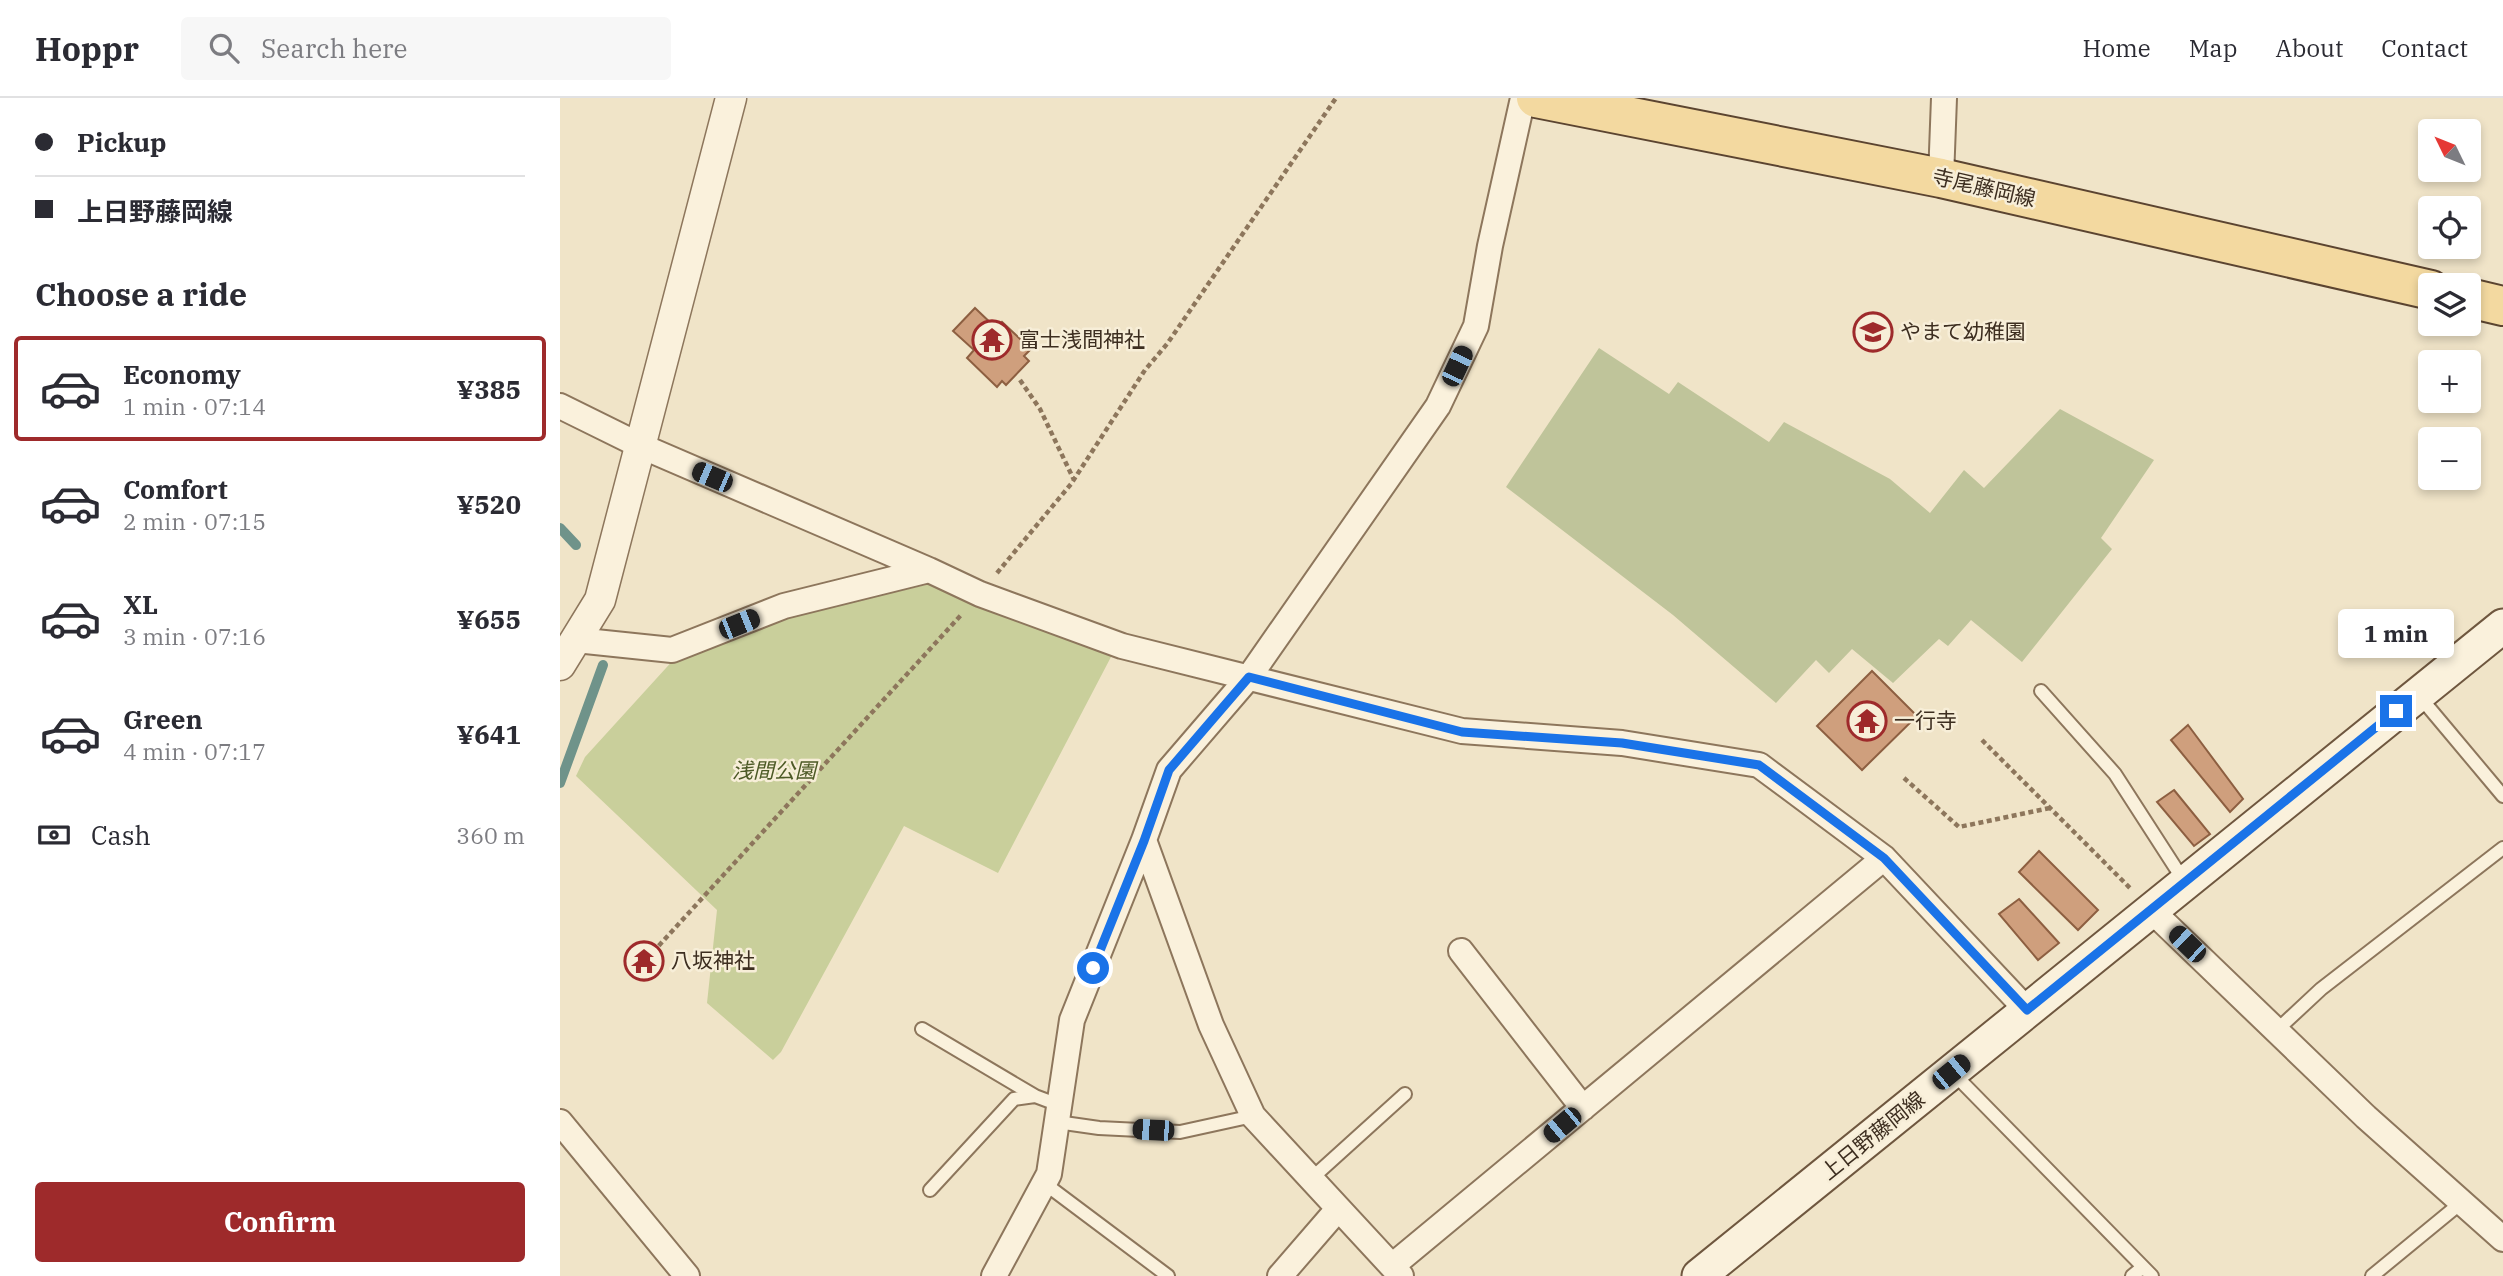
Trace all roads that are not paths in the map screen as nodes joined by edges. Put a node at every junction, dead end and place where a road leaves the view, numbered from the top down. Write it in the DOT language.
graph roads {
  1 [pos="731,98"];
  2 [pos="1523,98"];
  3 [pos="1536,98"];
  4 [pos="1944,98"];
  5 [pos="1941,178"];
  6 [pos="2418,287"];
  7 [pos="2481,301"];
  8 [pos="2503,306"];
  9 [pos="560,406"];
  10 [pos="641,446"];
  11 [pos="929,570"];
  12 [pos="2503,625"];
  13 [pos="568,652"];
  14 [pos="1249,677"];
  15 [pos="2041,691"];
  16 [pos="2417,694"];
  17 [pos="2503,796"];
  18 [pos="1144,841"];
  19 [pos="2503,848"];
  20 [pos="1884,858"];
  21 [pos="2185,883"];
  22 [pos="2151,910"];
  23 [pos="1461,951"];
  24 [pos="2027,1010"];
  25 [pos="922,1028"];
  26 [pos="2276,1031"];
  27 [pos="1951,1072"];
  28 [pos="1405,1094"];
  29 [pos="1035,1096"];
  30 [pos="1583,1108"];
  31 [pos="1058,1113"];
  32 [pos="1253,1116"];
  33 [pos="560,1122"];
  34 [pos="1311,1180"];
  35 [pos="1044,1183"];
  36 [pos="930,1190"];
  37 [pos="2462,1202"];
  38 [pos="1338,1209"];
  39 [pos="2503,1239"];
  40 [pos="1396,1271"];
  41 [pos="2148,1271"];
  42 [pos="687,1276"];
  43 [pos="993,1276"];
  44 [pos="1168,1276"];
  45 [pos="1280,1276"];
  46 [pos="1699,1276"];
  47 [pos="2132,1276"];
  48 [pos="2372,1276"];
  1 -- 10 [label="street"];
  2 -- 14 [label="street"];
  3 -- 5 [label="main road, 寺尾藤岡線"];
  4 -- 5 [label="street"];
  5 -- 6 [label="main road, 寺尾藤岡線"];
  7 -- 8 [label="main road"];
  9 -- 10 [label="street"];
  10 -- 11 [label="street"];
  10 -- 13 [label="street"];
  11 -- 13 [label="street"];
  11 -- 14 [label="street"];
  12 -- 16 [label="main road, 上日野藤岡線"];
  14 -- 18 [label="street"];
  14 -- 20 [label="street"];
  15 -- 21 [label="lane"];
  16 -- 17 [label="lane"];
  16 -- 21 [label="main road, 上日野藤岡線"];
  18 -- 31 [label="street"];
  18 -- 32 [label="street"];
  19 -- 26 [label="lane"];
  20 -- 24 [label="street"];
  20 -- 30 [label="street"];
  21 -- 22 [label="main road, 上日野藤岡線"];
  22 -- 24 [label="main road, 上日野藤岡線"];
  22 -- 26 [label="street"];
  23 -- 30 [label="street"];
  24 -- 27 [label="main road, 上日野藤岡線"];
  25 -- 29 [label="lane"];
  26 -- 37 [label="street"];
  27 -- 41 [label="lane"];
  27 -- 46 [label="main road, 上日野藤岡線"];
  28 -- 34 [label="lane"];
  29 -- 31 [label="lane"];
  29 -- 36 [label="lane"];
  30 -- 40 [label="street"];
  31 -- 32 [label="lane"];
  31 -- 35 [label="street"];
  32 -- 34 [label="street"];
  33 -- 42 [label="street"];
  34 -- 38 [label="street"];
  35 -- 43 [label="street"];
  35 -- 44 [label="lane"];
  37 -- 39 [label="street"];
  37 -- 48 [label="lane"];
  38 -- 40 [label="street"];
  38 -- 45 [label="street"];
  41 -- 47 [label="lane"];
}
